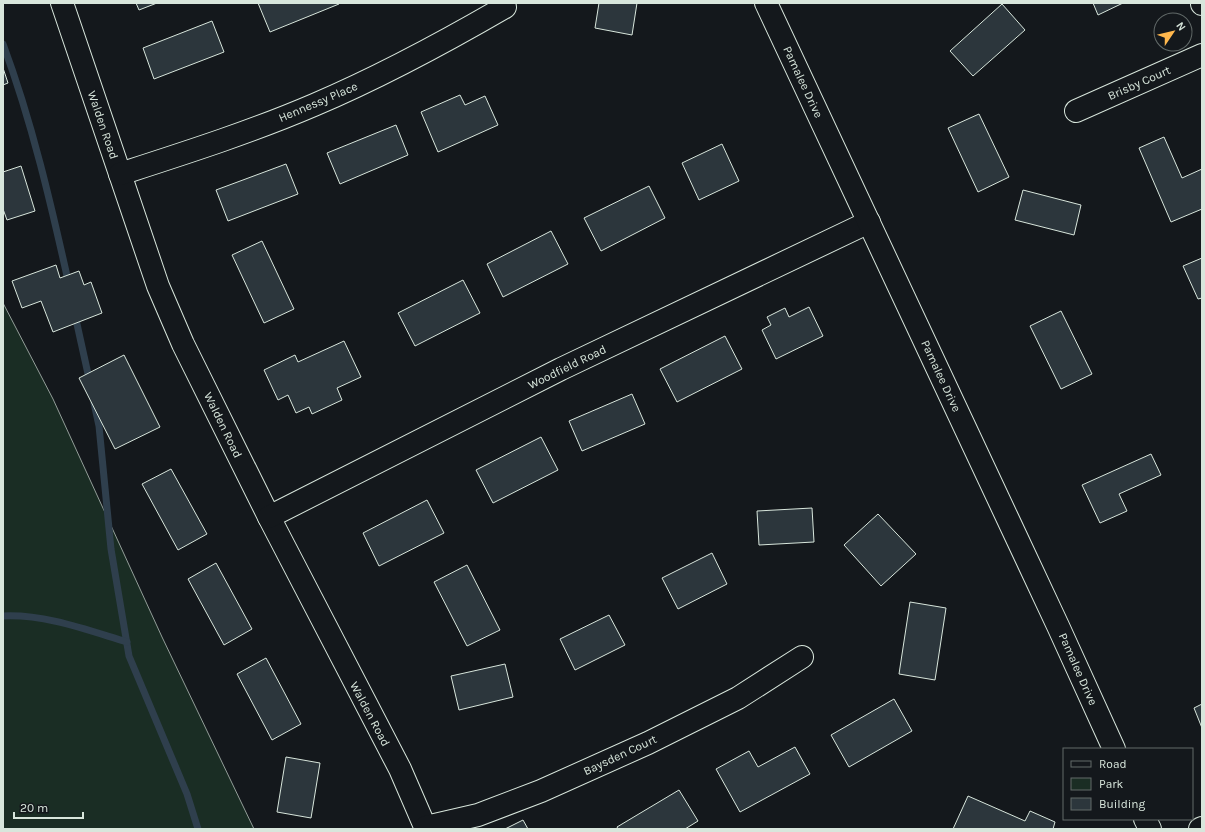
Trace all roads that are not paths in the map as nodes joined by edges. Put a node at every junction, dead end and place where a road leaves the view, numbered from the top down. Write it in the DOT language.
graph roads {
  1 [pos="62,3"];
  2 [pos="766,3"];
  3 [pos="505,7"];
  4 [pos="1202,55"];
  5 [pos="1076,111"];
  6 [pos="120,174"];
  7 [pos="869,222"];
  8 [pos="269,517"];
  9 [pos="802,657"];
  10 [pos="1114,748"];
  11 [pos="1146,820"];
  12 [pos="426,828"];
  13 [pos="1150,829"];
  1 -- 6 [label="street, Walden Road"];
  2 -- 7 [label="street, Pamalee Drive"];
  3 -- 6 [label="street, Hennessy Place"];
  4 -- 5 [label="street, Brisby Court"];
  6 -- 8 [label="street, Walden Road"];
  7 -- 8 [label="street, Woodfield Road"];
  7 -- 10 [label="street, Pamalee Drive"];
  8 -- 12 [label="street, Walden Road"];
  9 -- 12 [label="street, Baysden Court"];
  11 -- 13 [label="street"];
}
